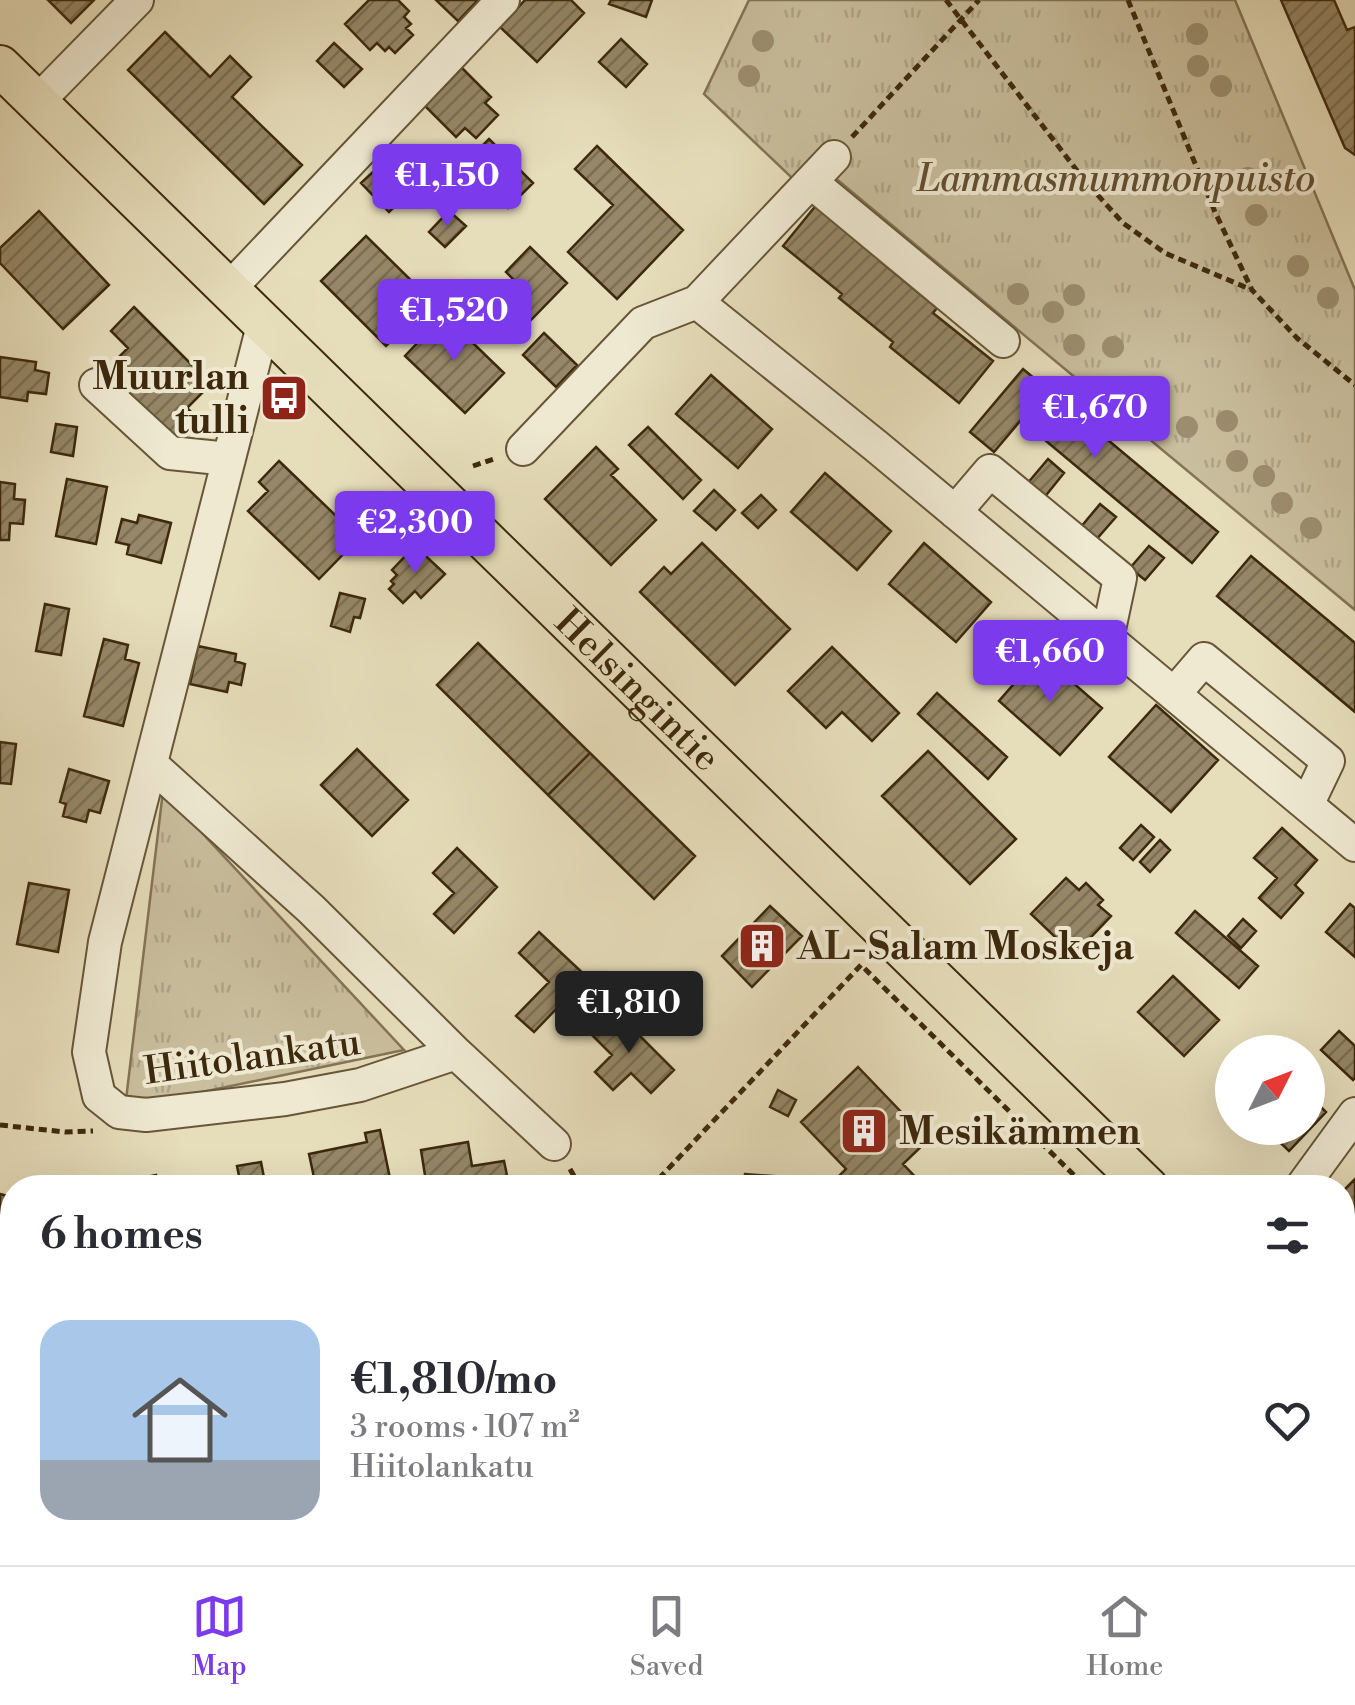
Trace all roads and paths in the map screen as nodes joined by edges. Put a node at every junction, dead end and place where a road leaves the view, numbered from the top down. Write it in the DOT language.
graph roads {
  1 [pos="137,0"];
  2 [pos="503,0"];
  3 [pos="946,0"];
  4 [pos="979,0"];
  5 [pos="1128,0"];
  6 [pos="962,19"];
  7 [pos="0,66"];
  8 [pos="37,102"];
  9 [pos="834,158"];
  10 [pos="811,182"];
  11 [pos="230,288"];
  12 [pos="1252,290"];
  13 [pos="698,302"];
  14 [pos="264,322"];
  15 [pos="1004,342"];
  16 [pos="96,385"];
  17 [pos="1355,385"];
  18 [pos="523,449"];
  19 [pos="229,459"];
  20 [pos="956,512"];
  21 [pos="1107,639"];
  22 [pos="1174,694"];
  23 [pos="1268,712"];
  24 [pos="1245,754"];
  25 [pos="152,766"];
  26 [pos="1307,805"];
  27 [pos="1355,846"];
  28 [pos="456,1053"];
  29 [pos="119,1112"];
  30 [pos="1355,1114"];
  31 [pos="0,1125"];
  32 [pos="554,1144"];
  33 [pos="662,1175"];
  34 [pos="1074,1175"];
  35 [pos="1135,1175"];
  36 [pos="1311,1175"];
  1 -- 8 [label="street"];
  2 -- 11 [label="street"];
  3 -- 6 [label="path"];
  4 -- 6 [label="path"];
  5 -- 12 [label="path"];
  6 -- 9 [label="path"];
  6 -- 12 [label="path"];
  7 -- 8 [label="main road, Helsingintie"];
  8 -- 11 [label="main road, Helsingintie"];
  9 -- 10 [label="street"];
  10 -- 13 [label="street"];
  10 -- 15 [label="street"];
  11 -- 14 [label="main road, Helsingintie"];
  12 -- 17 [label="path"];
  13 -- 18 [label="street"];
  13 -- 20 [label="street"];
  14 -- 19 [label="street, Hiitolankatu"];
  14 -- 35 [label="main road, Helsingintie"];
  16 -- 19 [label="street"];
  19 -- 25 [label="street, Hiitolankatu"];
  20 -- 21 [label="street"];
  20 -- 21 [label="street"];
  21 -- 22 [label="street"];
  22 -- 23 [label="street"];
  22 -- 24 [label="street"];
  23 -- 24 [label="street"];
  23 -- 26 [label="street"];
  24 -- 26 [label="street"];
  25 -- 28 [label="street, Hiitolankatu"];
  25 -- 29 [label="street, Hiitolankatu"];
  26 -- 27 [label="street"];
  28 -- 29 [label="street, Hiitolankatu"];
  28 -- 32 [label="street, Hiitolankatu"];
  29 -- 31 [label="path"];
  30 -- 36 [label="street"];
  33 -- 34 [label="path"];
}
